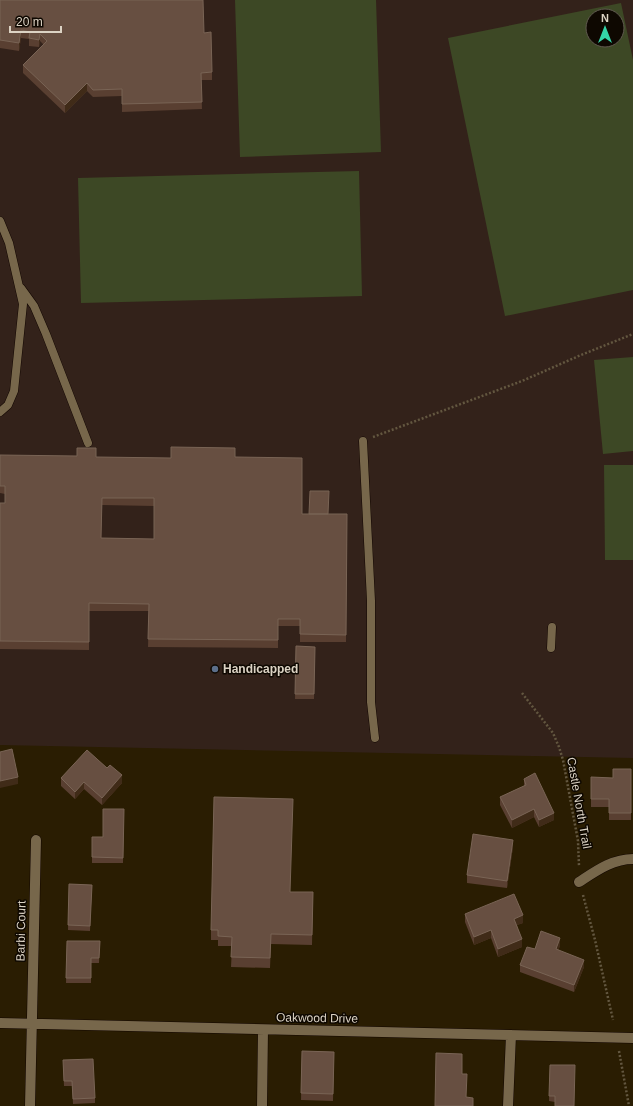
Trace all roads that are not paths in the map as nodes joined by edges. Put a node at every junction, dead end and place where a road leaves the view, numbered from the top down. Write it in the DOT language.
graph roads {
  1 [pos="0,221"];
  2 [pos="19,286"];
  3 [pos="0,412"];
  4 [pos="363,441"];
  5 [pos="88,444"];
  6 [pos="552,627"];
  7 [pos="551,648"];
  8 [pos="375,738"];
  9 [pos="36,840"];
  10 [pos="633,859"];
  11 [pos="579,882"];
  12 [pos="0,1023"];
  13 [pos="33,1024"];
  14 [pos="263,1030"];
  15 [pos="511,1035"];
  16 [pos="633,1038"];
  17 [pos="30,1106"];
  18 [pos="262,1106"];
  19 [pos="508,1106"];
  1 -- 2 [label="lane"];
  2 -- 3 [label="lane"];
  2 -- 5 [label="lane"];
  4 -- 8 [label="lane"];
  6 -- 7 [label="lane"];
  9 -- 13 [label="street, Barbi Court"];
  10 -- 11 [label="street"];
  12 -- 13 [label="street, Oakwood Drive"];
  13 -- 14 [label="street, Oakwood Drive"];
  13 -- 17 [label="street, Barbi Court"];
  14 -- 15 [label="street, Oakwood Drive"];
  14 -- 18 [label="street"];
  15 -- 16 [label="street, Oakwood Drive"];
  15 -- 19 [label="street"];
}
